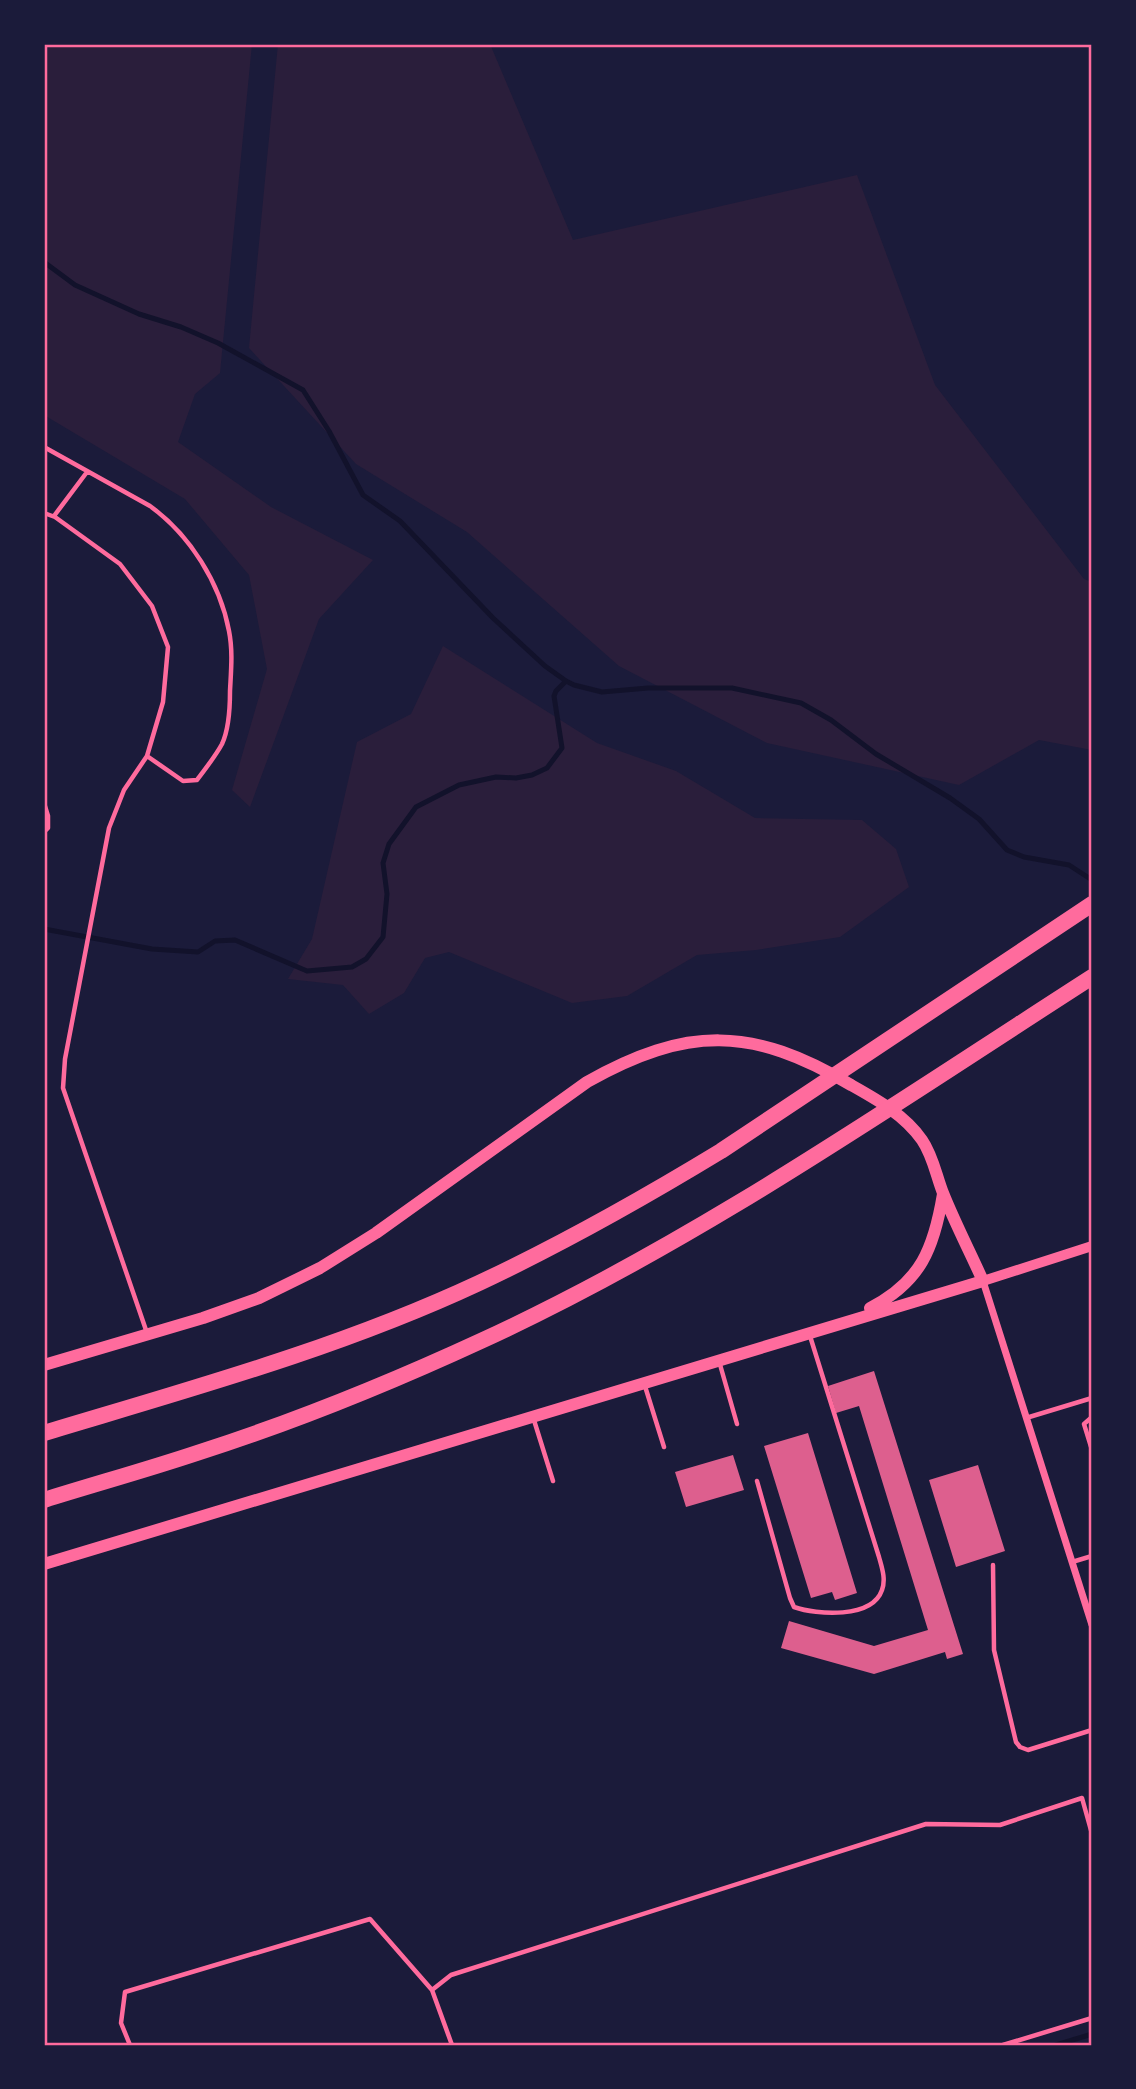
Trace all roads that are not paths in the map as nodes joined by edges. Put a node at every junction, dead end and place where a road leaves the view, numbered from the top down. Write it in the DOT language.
graph roads {
  1 [pos="44,447"];
  2 [pos="87,472"];
  3 [pos="44,511"];
  4 [pos="55,517"];
  5 [pos="147,756"];
  6 [pos="44,803"];
  7 [pos="44,832"];
  8 [pos="1092,905"];
  9 [pos="1092,977"];
  10 [pos="943,1194"];
  11 [pos="1092,1246"];
  12 [pos="983,1280"];
  13 [pos="842,1322"];
  14 [pos="809,1332"];
  15 [pos="147,1334"];
  16 [pos="719,1359"];
  17 [pos="44,1365"];
  18 [pos="644,1382"];
  19 [pos="1092,1398"];
  20 [pos="533,1416"];
  21 [pos="1092,1417"];
  22 [pos="1026,1418"];
  23 [pos="737,1424"];
  24 [pos="44,1433"];
  25 [pos="664,1447"];
  26 [pos="1092,1450"];
  27 [pos="553,1481"];
  28 [pos="757,1481"];
  29 [pos="44,1500"];
  30 [pos="1092,1556"];
  31 [pos="1072,1562"];
  32 [pos="44,1564"];
  33 [pos="993,1565"];
  34 [pos="1092,1625"];
  35 [pos="1092,1730"];
  36 [pos="1092,1834"];
  37 [pos="432,1990"];
  38 [pos="1092,2018"];
  39 [pos="130,2045"];
  40 [pos="452,2045"];
  41 [pos="1003,2045"];
  1 -- 2 [label="lane"];
  2 -- 4 [label="lane"];
  2 -- 5 [label="lane"];
  3 -- 4 [label="lane"];
  4 -- 5 [label="lane"];
  5 -- 15 [label="lane"];
  6 -- 7 [label="lane"];
  8 -- 24 [label="highway"];
  9 -- 29 [label="highway"];
  10 -- 12 [label="main road"];
  10 -- 13 [label="main road"];
  10 -- 15 [label="main road"];
  11 -- 12 [label="street"];
  12 -- 13 [label="main road"];
  12 -- 22 [label="street"];
  13 -- 14 [label="main road"];
  14 -- 16 [label="main road"];
  14 -- 28 [label="lane"];
  15 -- 17 [label="main road"];
  16 -- 18 [label="main road"];
  16 -- 23 [label="lane"];
  18 -- 20 [label="main road"];
  18 -- 25 [label="lane"];
  19 -- 22 [label="lane"];
  20 -- 27 [label="lane"];
  20 -- 32 [label="main road"];
  21 -- 26 [label="lane"];
  22 -- 31 [label="street"];
  30 -- 31 [label="lane"];
  31 -- 34 [label="street"];
  33 -- 35 [label="lane"];
  36 -- 37 [label="lane"];
  37 -- 39 [label="lane"];
  37 -- 40 [label="lane"];
  38 -- 41 [label="lane"];
}
